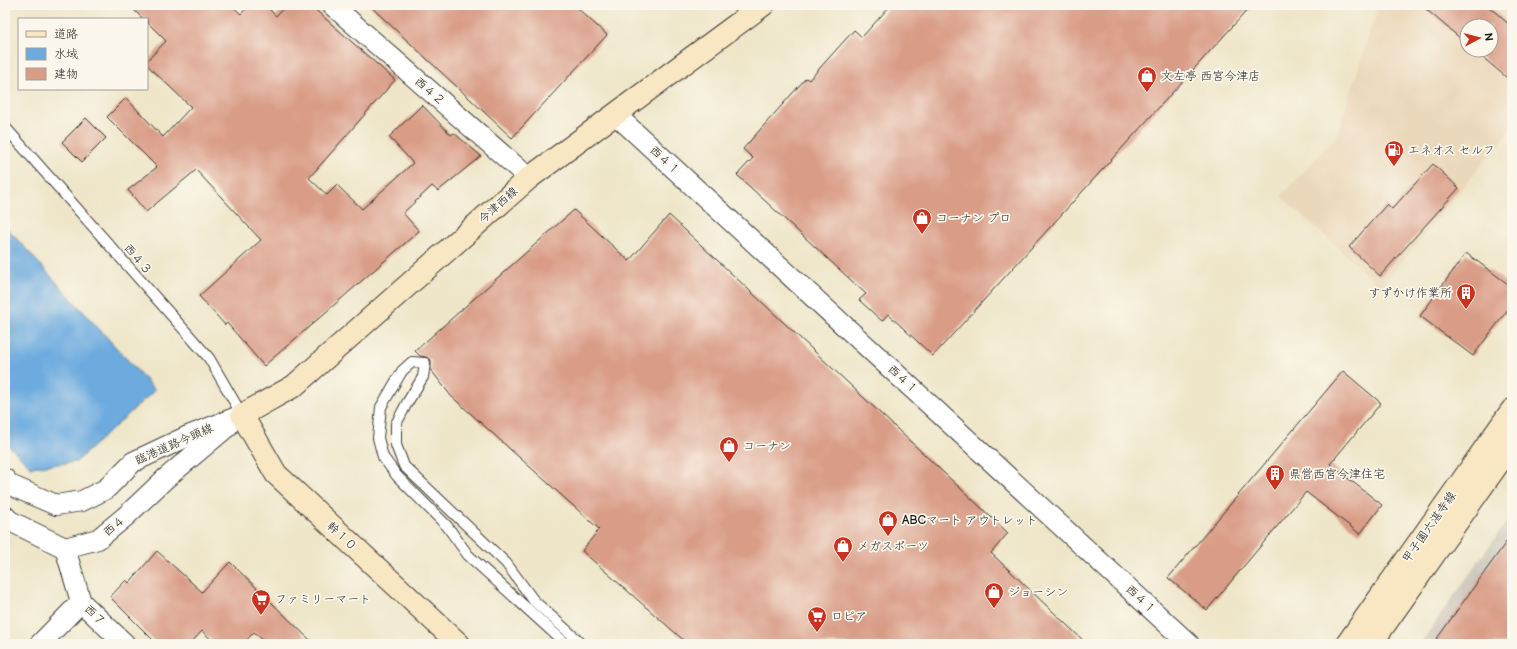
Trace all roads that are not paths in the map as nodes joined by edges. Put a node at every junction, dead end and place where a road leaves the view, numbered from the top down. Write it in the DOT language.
graph roads {
  1 [pos="332,5"];
  2 [pos="763,5"];
  3 [pos="616,115"];
  4 [pos="5,127"];
  5 [pos="529,178"];
  6 [pos="1512,410"];
  7 [pos="242,415"];
  8 [pos="1512,444"];
  9 [pos="5,479"];
  10 [pos="5,516"];
  11 [pos="66,548"];
  12 [pos="81,602"];
  13 [pos="40,644"];
  14 [pos="125,644"];
  15 [pos="458,644"];
  16 [pos="566,644"];
  17 [pos="582,644"];
  18 [pos="1189,644"];
  19 [pos="1347,644"];
  20 [pos="1370,644"];
  1 -- 5 [label="street, 西４２"];
  2 -- 3 [label="street, 今津西線"];
  3 -- 5 [label="street, 今津西線"];
  3 -- 18 [label="street, 西４１"];
  4 -- 7 [label="lane, 西４３"];
  5 -- 7 [label="street, 今津西線"];
  6 -- 19 [label="street, 甲子園六湛寺線"];
  7 -- 9 [label="street, 臨港道路今頭線"];
  7 -- 11 [label="street, 西４"];
  7 -- 15 [label="street, 幹１０"];
  8 -- 20 [label="street, 甲子園六湛寺線"];
  10 -- 11 [label="street"];
  11 -- 12 [label="street"];
  12 -- 13 [label="street"];
  12 -- 14 [label="street, 西７"];
  16 -- 17 [label="lane"];
}
